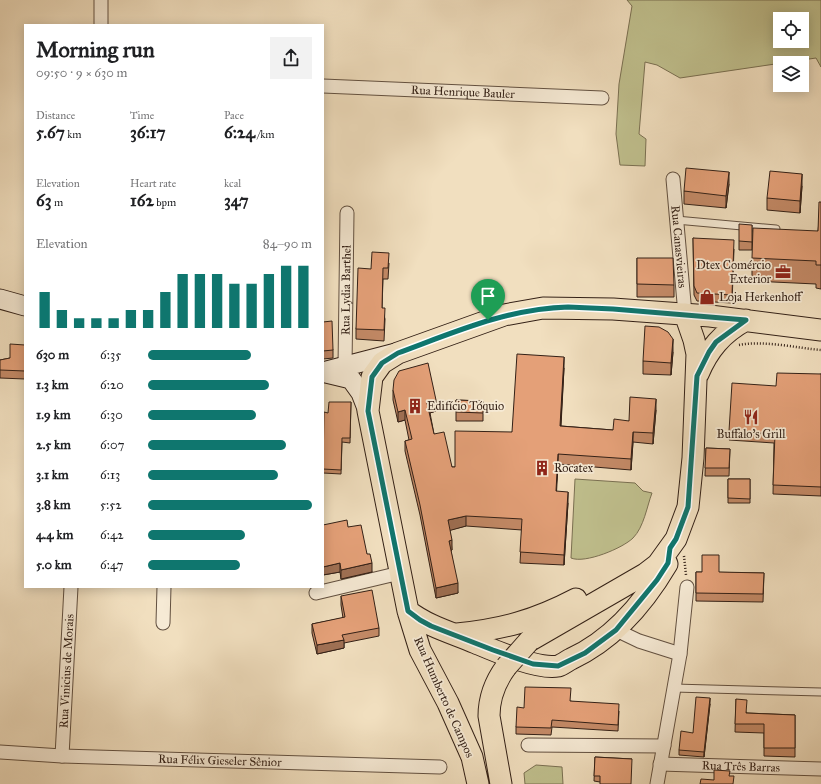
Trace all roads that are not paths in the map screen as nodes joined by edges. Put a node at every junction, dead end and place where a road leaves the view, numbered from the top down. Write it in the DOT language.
graph roads {
  1 [pos="101,0"];
  2 [pos="100,24"];
  3 [pos="324,86"];
  4 [pos="602,98"];
  5 [pos="673,180"];
  6 [pos="347,213"];
  7 [pos="676,220"];
  8 [pos="787,230"];
  9 [pos="0,299"];
  10 [pos="24,306"];
  11 [pos="685,314"];
  12 [pos="746,320"];
  13 [pos="821,330"];
  14 [pos="398,353"];
  15 [pos="344,367"];
  16 [pos="324,372"];
  17 [pos="324,372"];
  18 [pos="697,376"];
  19 [pos="368,411"];
  20 [pos="688,507"];
  21 [pos="670,548"];
  22 [pos="400,573"];
  23 [pos="687,587"];
  24 [pos="71,588"];
  25 [pos="164,588"];
  26 [pos="316,592"];
  27 [pos="408,611"];
  28 [pos="163,622"];
  29 [pos="616,630"];
  30 [pos="454,634"];
  31 [pos="680,654"];
  32 [pos="674,688"];
  33 [pos="821,692"];
  34 [pos="528,745"];
  35 [pos="664,746"];
  36 [pos="0,752"];
  37 [pos="62,756"];
  38 [pos="660,764"];
  39 [pos="440,767"];
  40 [pos="821,769"];
  41 [pos="478,784"];
  42 [pos="501,784"];
  43 [pos="657,784"];
  1 -- 2 [label="street"];
  3 -- 4 [label="street, Rua Henrique Bauler"];
  5 -- 7 [label="street, Rua Canasvieiras"];
  6 -- 15 [label="street, Rua Lydia Barthel"];
  7 -- 8 [label="lane"];
  7 -- 11 [label="street, Rua Canasvieiras"];
  9 -- 10 [label="main road"];
  11 -- 12 [label="main road, Rua Humberto de Campos"];
  11 -- 14 [label="main road, Rua Humberto de Campos"];
  11 -- 18 [label="main road"];
  12 -- 13 [label="main road, Rua Humberto de Campos"];
  12 -- 18 [label="main road"];
  14 -- 15 [label="main road"];
  14 -- 19 [label="main road, Rua Humberto de Campos"];
  15 -- 16 [label="main road"];
  17 -- 19 [label="main road"];
  18 -- 20 [label="main road"];
  19 -- 22 [label="main road, Rua Humberto de Campos"];
  20 -- 21 [label="main road"];
  20 -- 30 [label="main road"];
  21 -- 29 [label="main road"];
  21 -- 42 [label="main road, bridge"];
  22 -- 26 [label="street"];
  22 -- 27 [label="main road, Rua Humberto de Campos"];
  23 -- 31 [label="street"];
  24 -- 37 [label="street, Rua Vinicius de Morais"];
  25 -- 28 [label="street"];
  27 -- 30 [label="main road"];
  27 -- 41 [label="main road, Rua Humberto de Campos"];
  29 -- 30 [label="main road"];
  29 -- 31 [label="street"];
  31 -- 32 [label="street"];
  32 -- 33 [label="lane"];
  32 -- 35 [label="street"];
  34 -- 35 [label="street"];
  35 -- 38 [label="street"];
  36 -- 37 [label="street, Rua Félix Gieseler Sênior"];
  37 -- 39 [label="street, Rua Félix Gieseler Sênior"];
  38 -- 40 [label="street, Rua Três Barras"];
  38 -- 43 [label="street"];
}
